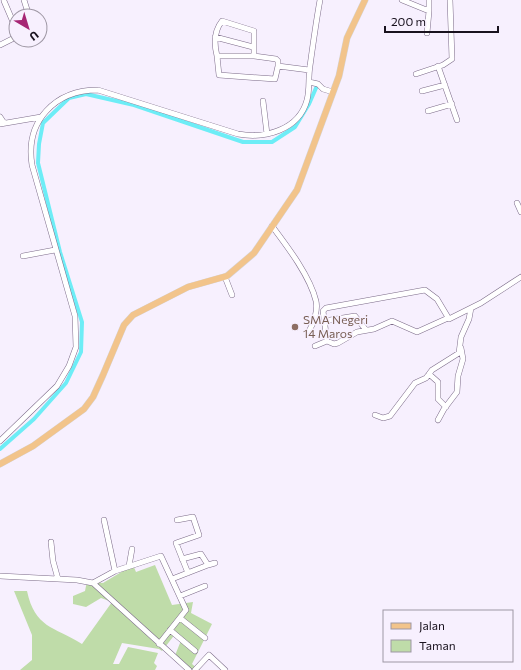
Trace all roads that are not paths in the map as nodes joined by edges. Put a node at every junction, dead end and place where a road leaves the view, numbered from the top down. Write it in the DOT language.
graph roads {
  1 [pos="320,0"];
  2 [pos="364,0"];
  3 [pos="402,0"];
  4 [pos="429,0"];
  5 [pos="450,0"];
  6 [pos="4,1"];
  7 [pos="8,10"];
  8 [pos="429,11"];
  9 [pos="427,33"];
  10 [pos="215,37"];
  11 [pos="253,47"];
  12 [pos="217,56"];
  13 [pos="254,56"];
  14 [pos="278,66"];
  15 [pos="438,66"];
  16 [pos="309,70"];
  17 [pos="416,74"];
  18 [pos="313,83"];
  19 [pos="445,85"];
  20 [pos="422,91"];
  21 [pos="333,92"];
  22 [pos="263,101"];
  23 [pos="452,104"];
  24 [pos="428,111"];
  25 [pos="0,117"];
  26 [pos="41,117"];
  27 [pos="457,120"];
  28 [pos="2,124"];
  29 [pos="267,134"];
  30 [pos="517,203"];
  31 [pos="521,212"];
  32 [pos="272,226"];
  33 [pos="55,250"];
  34 [pos="23,256"];
  35 [pos="225,277"];
  36 [pos="521,278"];
  37 [pos="232,295"];
  38 [pos="471,308"];
  39 [pos="448,318"];
  40 [pos="324,321"];
  41 [pos="366,330"];
  42 [pos="309,331"];
  43 [pos="327,341"];
  44 [pos="315,346"];
  45 [pos="461,348"];
  46 [pos="429,374"];
  47 [pos="446,407"];
  48 [pos="375,415"];
  49 [pos="438,420"];
  50 [pos="0,441"];
  51 [pos="0,464"];
  52 [pos="104,520"];
  53 [pos="177,520"];
  54 [pos="51,542"];
  55 [pos="132,549"];
  56 [pos="182,559"];
  57 [pos="214,563"];
  58 [pos="208,565"];
  59 [pos="129,566"];
  60 [pos="115,571"];
  61 [pos="188,573"];
  62 [pos="0,576"];
  63 [pos="58,579"];
  64 [pos="172,579"];
  65 [pos="94,583"];
  66 [pos="205,586"];
  67 [pos="180,596"];
  68 [pos="180,618"];
  69 [pos="170,630"];
  70 [pos="205,638"];
  71 [pos="159,644"];
  72 [pos="195,651"];
  73 [pos="222,669"];
  74 [pos="189,670"];
  75 [pos="195,670"];
  1 -- 16 [label="street"];
  2 -- 21 [label="main road"];
  3 -- 8 [label="street"];
  4 -- 8 [label="street"];
  5 -- 15 [label="street"];
  6 -- 7 [label="street"];
  8 -- 9 [label="street"];
  10 -- 11 [label="street"];
  10 -- 11 [label="street"];
  10 -- 12 [label="street"];
  11 -- 13 [label="street"];
  12 -- 13 [label="street"];
  12 -- 14 [label="street"];
  13 -- 14 [label="street"];
  14 -- 16 [label="street"];
  15 -- 17 [label="street"];
  15 -- 19 [label="street"];
  16 -- 18 [label="street"];
  18 -- 21 [label="street"];
  18 -- 29 [label="street"];
  19 -- 20 [label="street"];
  19 -- 23 [label="street"];
  21 -- 32 [label="main road"];
  22 -- 29 [label="street"];
  23 -- 24 [label="street"];
  23 -- 27 [label="street"];
  25 -- 28 [label="street"];
  26 -- 28 [label="street"];
  26 -- 29 [label="street"];
  26 -- 33 [label="street"];
  30 -- 31 [label="street"];
  32 -- 35 [label="main road"];
  32 -- 42 [label="street"];
  33 -- 34 [label="street"];
  33 -- 50 [label="street"];
  35 -- 37 [label="street"];
  35 -- 51 [label="main road"];
  36 -- 38 [label="street"];
  38 -- 39 [label="street"];
  38 -- 45 [label="street"];
  39 -- 40 [label="street"];
  39 -- 41 [label="street"];
  40 -- 41 [label="street"];
  40 -- 43 [label="street"];
  41 -- 43 [label="street"];
  43 -- 44 [label="street"];
  45 -- 46 [label="street"];
  45 -- 47 [label="street"];
  46 -- 47 [label="street"];
  46 -- 48 [label="street"];
  47 -- 49 [label="street"];
  52 -- 60 [label="street"];
  53 -- 56 [label="street"];
  54 -- 63 [label="street"];
  55 -- 59 [label="street"];
  56 -- 58 [label="street"];
  56 -- 61 [label="street"];
  57 -- 58 [label="street"];
  58 -- 61 [label="street"];
  59 -- 60 [label="street"];
  59 -- 64 [label="street"];
  60 -- 65 [label="street"];
  61 -- 64 [label="street"];
  62 -- 63 [label="street"];
  63 -- 65 [label="street"];
  64 -- 67 [label="street"];
  65 -- 71 [label="street"];
  66 -- 67 [label="street"];
  67 -- 68 [label="street"];
  68 -- 69 [label="street"];
  68 -- 70 [label="street"];
  69 -- 71 [label="street"];
  69 -- 72 [label="street"];
  71 -- 74 [label="street"];
  73 -- 75 [label="street"];
}
